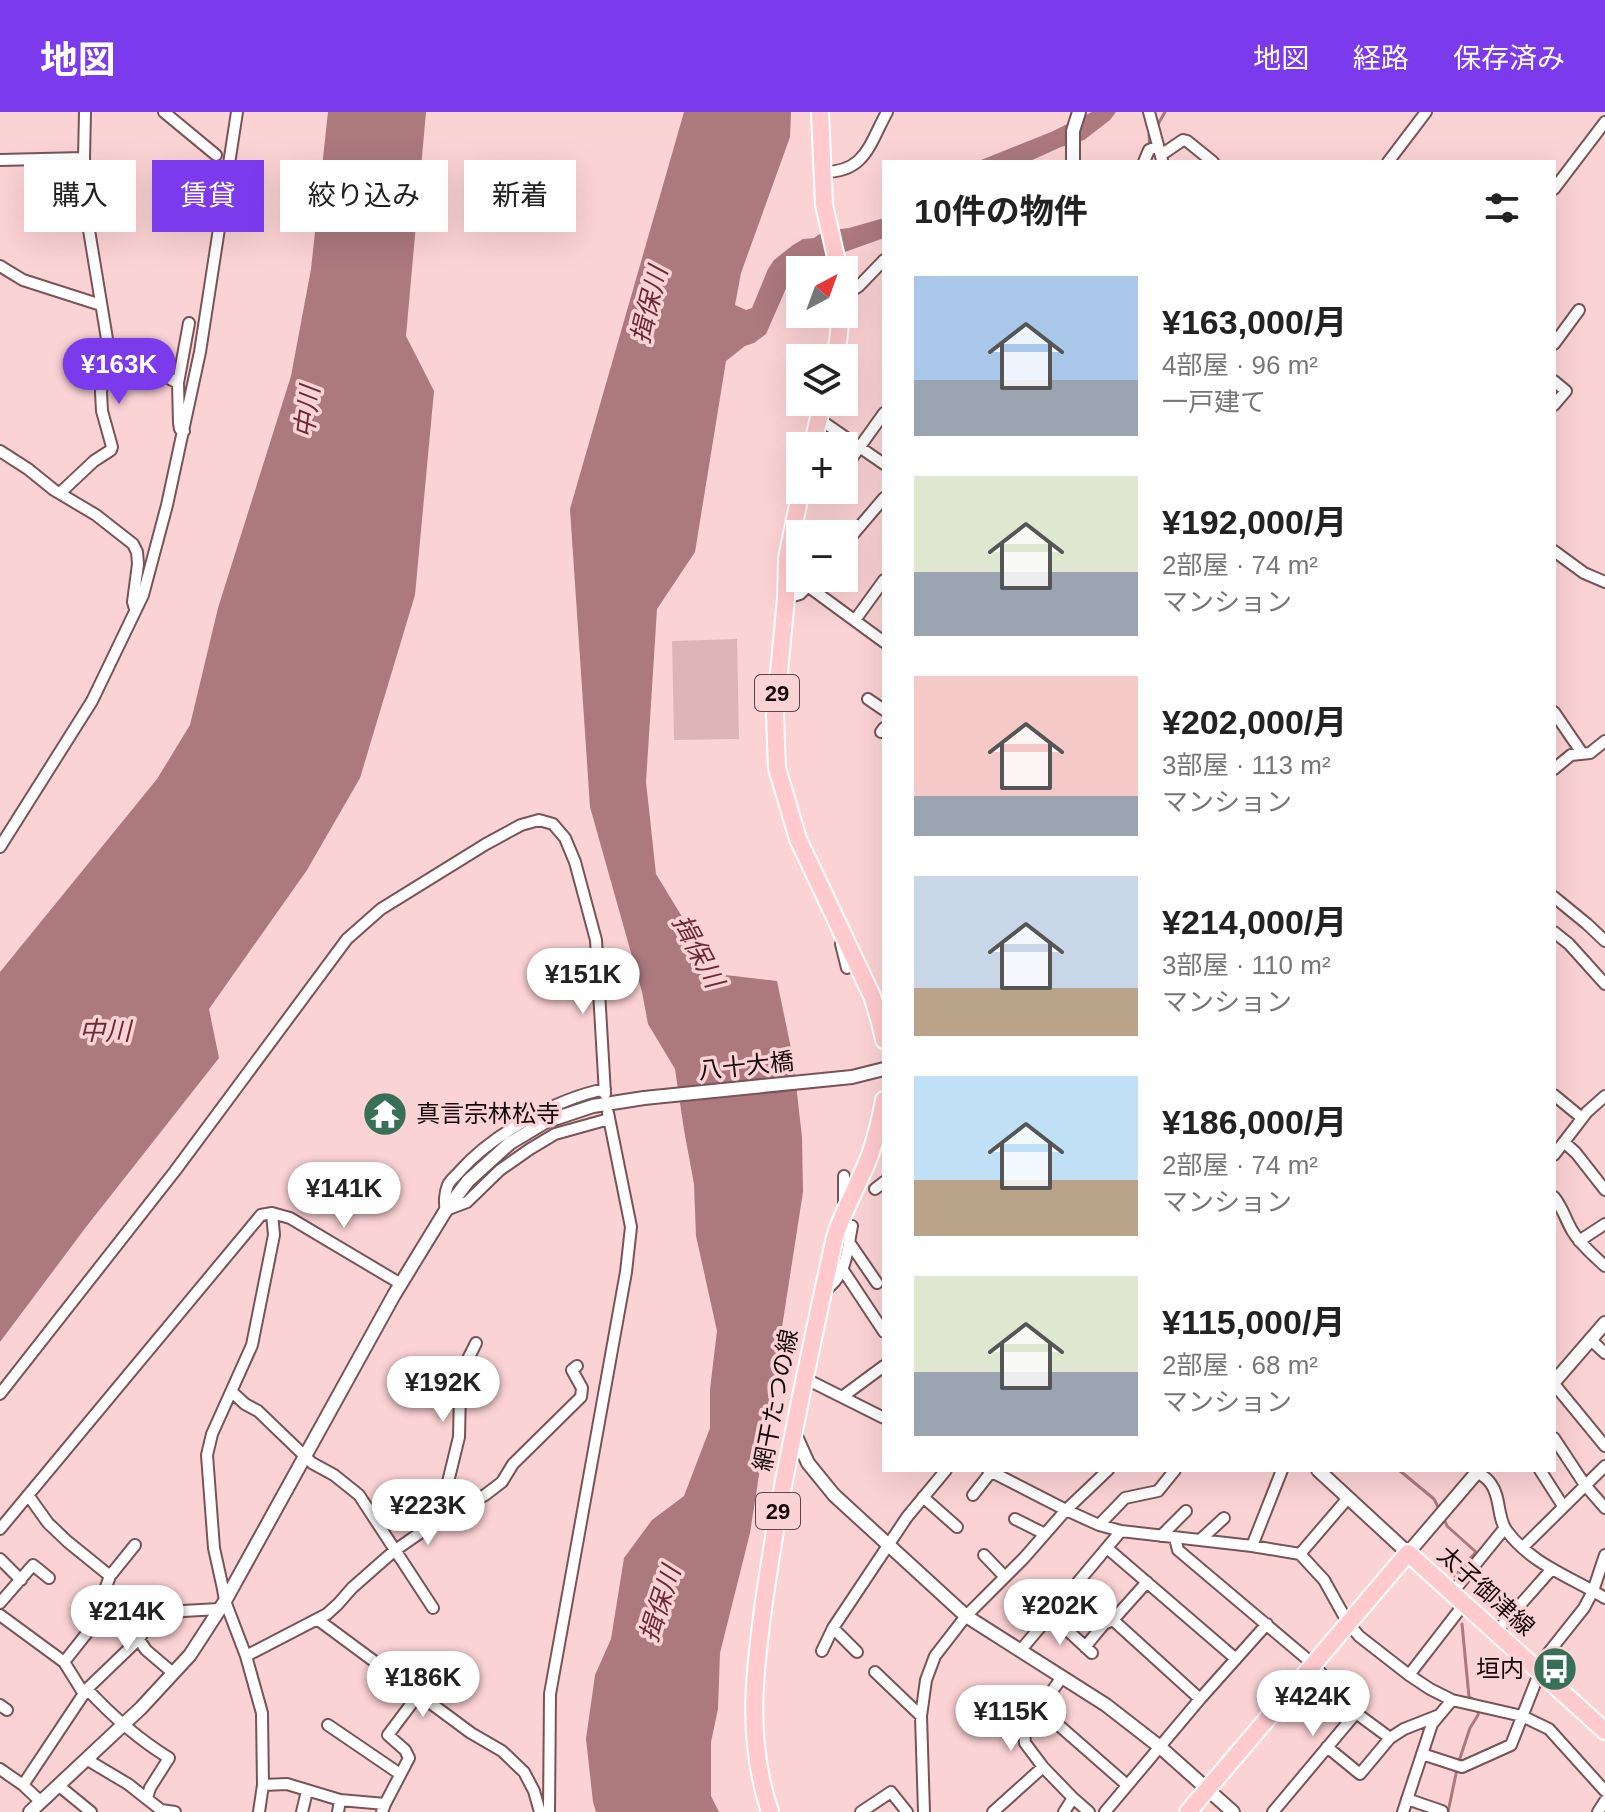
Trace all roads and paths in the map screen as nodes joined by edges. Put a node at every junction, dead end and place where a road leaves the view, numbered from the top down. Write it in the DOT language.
graph roads {
  1 [pos="85,112"];
  2 [pos="164,112"];
  3 [pos="237,112"];
  4 [pos="820,112"];
  5 [pos="887,112"];
  6 [pos="1079,112"];
  7 [pos="1149,112"];
  8 [pos="1426,112"];
  9 [pos="1605,122"];
  10 [pos="1161,154"];
  11 [pos="216,155"];
  12 [pos="84,158"];
  13 [pos="0,160"];
  14 [pos="1073,160"];
  15 [pos="1145,160"];
  16 [pos="1211,160"];
  17 [pos="1390,160"];
  18 [pos="822,172"];
  19 [pos="1556,186"];
  20 [pos="836,256"];
  21 [pos="882,262"];
  22 [pos="0,266"];
  23 [pos="858,287"];
  24 [pos="101,305"];
  25 [pos="1579,310"];
  26 [pos="189,323"];
  27 [pos="1556,341"];
  28 [pos="108,353"];
  29 [pos="178,383"];
  30 [pos="1556,383"];
  31 [pos="1556,403"];
  32 [pos="820,416"];
  33 [pos="882,416"];
  34 [pos="819,419"];
  35 [pos="184,431"];
  36 [pos="816,432"];
  37 [pos="860,447"];
  38 [pos="858,450"];
  39 [pos="0,451"];
  40 [pos="882,463"];
  41 [pos="60,493"];
  42 [pos="882,500"];
  43 [pos="798,504"];
  44 [pos="858,529"];
  45 [pos="1556,552"];
  46 [pos="1605,582"];
  47 [pos="882,583"];
  48 [pos="802,592"];
  49 [pos="824,592"];
  50 [pos="786,598"];
  51 [pos="136,611"];
  52 [pos="855,620"];
  53 [pos="882,640"];
  54 [pos="1556,715"];
  55 [pos="1605,741"];
  56 [pos="1582,753"];
  57 [pos="1556,767"];
  58 [pos="0,847"];
  59 [pos="1556,899"];
  60 [pos="834,915"];
  61 [pos="1556,934"];
  62 [pos="1605,941"];
  63 [pos="847,968"];
  64 [pos="1605,984"];
  65 [pos="882,1033"];
  66 [pos="882,1070"];
  67 [pos="1556,1097"];
  68 [pos="1603,1103"];
  69 [pos="882,1112"];
  70 [pos="1582,1118"];
  71 [pos="1564,1142"];
  72 [pos="1556,1152"];
  73 [pos="844,1176"];
  74 [pos="1605,1190"];
  75 [pos="1556,1200"];
  76 [pos="446,1210"];
  77 [pos="272,1213"];
  78 [pos="848,1220"];
  79 [pos="1605,1224"];
  80 [pos="1579,1241"];
  81 [pos="849,1242"];
  82 [pos="1605,1266"];
  83 [pos="843,1270"];
  84 [pos="877,1283"];
  85 [pos="401,1284"];
  86 [pos="823,1292"];
  87 [pos="1605,1323"];
  88 [pos="882,1329"];
  89 [pos="1591,1340"];
  90 [pos="476,1343"];
  91 [pos="1605,1353"];
  92 [pos="577,1366"];
  93 [pos="882,1367"];
  94 [pos="804,1378"];
  95 [pos="1556,1381"];
  96 [pos="1556,1385"];
  97 [pos="232,1392"];
  98 [pos="0,1394"];
  99 [pos="842,1397"];
  100 [pos="882,1417"];
  101 [pos="794,1432"];
  102 [pos="1556,1441"];
  103 [pos="1605,1446"];
  104 [pos="305,1455"];
  105 [pos="1605,1466"];
  106 [pos="944,1472"];
  107 [pos="993,1472"];
  108 [pos="996,1472"];
  109 [pos="1106,1472"];
  110 [pos="1173,1472"];
  111 [pos="1281,1472"];
  112 [pos="1320,1472"];
  113 [pos="1477,1472"];
  114 [pos="1479,1472"];
  115 [pos="1541,1472"];
  116 [pos="1585,1485"];
  117 [pos="28,1495"];
  118 [pos="973,1495"];
  119 [pos="923,1497"];
  120 [pos="1348,1498"];
  121 [pos="1563,1506"];
  122 [pos="1605,1508"];
  123 [pos="1066,1510"];
  124 [pos="1186,1511"];
  125 [pos="443,1517"];
  126 [pos="1224,1518"];
  127 [pos="1015,1519"];
  128 [pos="1099,1525"];
  129 [pos="957,1527"];
  130 [pos="0,1529"];
  131 [pos="1504,1529"];
  132 [pos="1121,1531"];
  133 [pos="1045,1534"];
  134 [pos="1161,1536"];
  135 [pos="1175,1538"];
  136 [pos="1200,1540"];
  137 [pos="889,1544"];
  138 [pos="135,1545"];
  139 [pos="1252,1546"];
  140 [pos="1523,1547"];
  141 [pos="1107,1548"];
  142 [pos="394,1551"];
  143 [pos="1408,1553"];
  144 [pos="1300,1554"];
  145 [pos="984,1555"];
  146 [pos="1605,1556"];
  147 [pos="0,1559"];
  148 [pos="1551,1570"];
  149 [pos="110,1576"];
  150 [pos="1005,1577"];
  151 [pos="49,1578"];
  152 [pos="21,1580"];
  153 [pos="1147,1582"];
  154 [pos="1593,1591"];
  155 [pos="1458,1598"];
  156 [pos="1605,1598"];
  157 [pos="0,1603"];
  158 [pos="100,1604"];
  159 [pos="222,1605"];
  160 [pos="433,1608"];
  161 [pos="0,1615"];
  162 [pos="1051,1615"];
  163 [pos="966,1616"];
  164 [pos="317,1619"];
  165 [pos="1113,1620"];
  166 [pos="1348,1623"];
  167 [pos="1267,1624"];
  168 [pos="833,1628"];
  169 [pos="1496,1632"];
  170 [pos="139,1639"];
  171 [pos="822,1651"];
  172 [pos="1020,1651"];
  173 [pos="857,1652"];
  174 [pos="246,1656"];
  175 [pos="1236,1659"];
  176 [pos="64,1662"];
  177 [pos="1313,1664"];
  178 [pos="1540,1671"];
  179 [pos="875,1672"];
  180 [pos="173,1673"];
  181 [pos="1409,1675"];
  182 [pos="1062,1677"];
  183 [pos="85,1692"];
  184 [pos="418,1695"];
  185 [pos="1200,1699"];
  186 [pos="1452,1700"];
  187 [pos="1039,1708"];
  188 [pos="1356,1713"];
  189 [pos="1439,1715"];
  190 [pos="921,1716"];
  191 [pos="1522,1716"];
  192 [pos="123,1725"];
  193 [pos="328,1725"];
  194 [pos="1605,1731"];
  195 [pos="1390,1738"];
  196 [pos="1160,1747"];
  197 [pos="1327,1747"];
  198 [pos="1422,1754"];
  199 [pos="86,1759"];
  200 [pos="1043,1767"];
  201 [pos="0,1769"];
  202 [pos="400,1774"];
  203 [pos="23,1785"];
  204 [pos="58,1785"];
  205 [pos="263,1785"];
  206 [pos="1127,1785"];
  207 [pos="1207,1789"];
  208 [pos="307,1791"];
  209 [pos="1605,1791"];
  210 [pos="147,1798"];
  211 [pos="1073,1798"];
  212 [pos="1407,1799"];
  213 [pos="340,1800"];
  214 [pos="1605,1801"];
  215 [pos="41,1802"];
  216 [pos="384,1808"];
  217 [pos="160,1811"];
  218 [pos="1442,1811"];
  219 [pos="30,1812"];
  220 [pos="91,1812"];
  221 [pos="175,1812"];
  222 [pos="259,1812"];
  223 [pos="302,1812"];
  224 [pos="338,1812"];
  225 [pos="540,1812"];
  226 [pos="549,1812"];
  227 [pos="770,1812"];
  228 [pos="861,1812"];
  229 [pos="907,1812"];
  230 [pos="924,1812"];
  231 [pos="993,1812"];
  232 [pos="1064,1812"];
  233 [pos="1089,1812"];
  234 [pos="1105,1812"];
  235 [pos="1188,1812"];
  236 [pos="1233,1812"];
  237 [pos="1273,1812"];
  238 [pos="1403,1812"];
  239 [pos="1598,1812"];
  1 -- 12 [label="street"];
  2 -- 11 [label="street"];
  3 -- 35 [label="street"];
  4 -- 18 [label="main road"];
  5 -- 18 [label="street"];
  6 -- 14 [label="street"];
  7 -- 10 [label="street"];
  8 -- 17 [label="street"];
  9 -- 19 [label="street"];
  10 -- 15 [label="street"];
  10 -- 16 [label="street"];
  12 -- 13 [label="street"];
  12 -- 24 [label="street"];
  18 -- 20 [label="main road"];
  21 -- 23 [label="street"];
  22 -- 24 [label="street"];
  24 -- 28 [label="street"];
  25 -- 27 [label="street"];
  26 -- 29 [label="street"];
  28 -- 29 [label="street"];
  28 -- 41 [label="street"];
  29 -- 35 [label="street"];
  30 -- 31 [label="street"];
  32 -- 34 [label="main road"];
  33 -- 37 [label="street"];
  34 -- 36 [label="main road"];
  34 -- 37 [label="street"];
  35 -- 51 [label="street"];
  37 -- 38 [label="street"];
  37 -- 40 [label="street"];
  39 -- 41 [label="street"];
  41 -- 51 [label="street"];
  42 -- 44 [label="street"];
  43 -- 50 [label="main road, 29"];
  45 -- 46 [label="street"];
  47 -- 52 [label="street"];
  48 -- 50 [label="street"];
  49 -- 52 [label="street"];
  50 -- 60 [label="main road, 29"];
  51 -- 58 [label="street"];
  52 -- 53 [label="street"];
  54 -- 56 [label="street"];
  55 -- 56 [label="street"];
  56 -- 57 [label="street"];
  59 -- 62 [label="street"];
  60 -- 63 [label="street"];
  60 -- 65 [label="main road, 29"];
  61 -- 64 [label="street"];
  66 -- 76 [label="street, 八十大橋"];
  67 -- 70 [label="street"];
  68 -- 70 [label="street"];
  69 -- 78 [label="main road, 網干たつの線 / 29"];
  70 -- 71 [label="street"];
  71 -- 72 [label="street"];
  71 -- 74 [label="street"];
  73 -- 78 [label="street"];
  75 -- 80 [label="street"];
  76 -- 85 [label="street, 八十大橋"];
  76 -- 98 [label="street"];
  76 -- 226 [label="street"];
  77 -- 85 [label="street"];
  77 -- 97 [label="street"];
  77 -- 117 [label="street"];
  78 -- 81 [label="street"];
  78 -- 86 [label="main road, 網干たつの線 / 29"];
  79 -- 80 [label="street"];
  80 -- 82 [label="street"];
  81 -- 83 [label="street"];
  81 -- 84 [label="street"];
  83 -- 86 [label="street"];
  83 -- 88 [label="street"];
  85 -- 104 [label="street, 八十大橋"];
  86 -- 94 [label="main road, 網干たつの線 / 29"];
  87 -- 89 [label="street"];
  89 -- 91 [label="street"];
  89 -- 95 [label="street"];
  90 -- 125 [label="street"];
  92 -- 125 [label="street"];
  93 -- 99 [label="street"];
  94 -- 99 [label="street"];
  94 -- 101 [label="main road, 網干たつの線 / 29"];
  96 -- 103 [label="street"];
  97 -- 104 [label="street"];
  97 -- 159 [label="street"];
  99 -- 100 [label="street"];
  101 -- 137 [label="street"];
  101 -- 227 [label="main road, 網干たつの線 / 29"];
  102 -- 116 [label="street"];
  104 -- 142 [label="street"];
  104 -- 159 [label="street, 八十大橋"];
  105 -- 116 [label="street"];
  106 -- 119 [label="street"];
  107 -- 118 [label="street"];
  108 -- 123 [label="street"];
  109 -- 123 [label="street"];
  110 -- 128 [label="street"];
  111 -- 139 [label="street"];
  112 -- 120 [label="street"];
  113 -- 143 [label="street"];
  114 -- 131 [label="street"];
  115 -- 121 [label="street"];
  116 -- 121 [label="street"];
  116 -- 122 [label="street"];
  117 -- 130 [label="street"];
  117 -- 149 [label="street"];
  119 -- 129 [label="street"];
  119 -- 137 [label="street"];
  120 -- 143 [label="street"];
  120 -- 144 [label="street"];
  121 -- 140 [label="street"];
  123 -- 128 [label="street"];
  123 -- 133 [label="street"];
  124 -- 134 [label="street"];
  125 -- 142 [label="street"];
  126 -- 136 [label="street"];
  127 -- 133 [label="street"];
  128 -- 132 [label="street"];
  131 -- 140 [label="street"];
  131 -- 155 [label="street"];
  132 -- 134 [label="street"];
  132 -- 141 [label="street"];
  133 -- 150 [label="street"];
  134 -- 135 [label="street"];
  135 -- 136 [label="street"];
  135 -- 167 [label="street"];
  136 -- 139 [label="street"];
  137 -- 163 [label="street"];
  137 -- 168 [label="street"];
  138 -- 149 [label="street"];
  139 -- 144 [label="street"];
  140 -- 148 [label="street"];
  141 -- 153 [label="street"];
  141 -- 162 [label="street"];
  142 -- 160 [label="street"];
  142 -- 164 [label="street"];
  143 -- 155 [label="main road, 太子御津線"];
  143 -- 166 [label="main road, 太子御津線"];
  144 -- 166 [label="street"];
  145 -- 150 [label="street"];
  146 -- 154 [label="street"];
  147 -- 152 [label="street"];
  148 -- 154 [label="street"];
  148 -- 169 [label="street"];
  149 -- 158 [label="street"];
  150 -- 163 [label="street"];
  151 -- 152 [label="street"];
  152 -- 157 [label="street"];
  153 -- 165 [label="street"];
  153 -- 175 [label="street"];
  154 -- 156 [label="street"];
  154 -- 178 [label="street"];
  155 -- 169 [label="main road, 太子御津線"];
  155 -- 181 [label="street"];
  158 -- 170 [label="street"];
  158 -- 176 [label="street"];
  159 -- 170 [label="street"];
  159 -- 174 [label="street"];
  159 -- 180 [label="street, 八十大橋"];
  161 -- 176 [label="street"];
  162 -- 165 [label="street"];
  162 -- 172 [label="street"];
  163 -- 172 [label="street"];
  163 -- 190 [label="street"];
  164 -- 174 [label="street"];
  164 -- 184 [label="street"];
  165 -- 185 [label="street"];
  166 -- 177 [label="main road, 太子御津線"];
  166 -- 181 [label="street"];
  167 -- 175 [label="street"];
  167 -- 177 [label="street"];
  168 -- 171 [label="street"];
  168 -- 173 [label="street"];
  169 -- 178 [label="main road, 太子御津線"];
  170 -- 180 [label="street"];
  170 -- 183 [label="street"];
  172 -- 182 [label="street"];
  174 -- 205 [label="street"];
  175 -- 185 [label="street"];
  176 -- 183 [label="street"];
  177 -- 188 [label="street"];
  177 -- 207 [label="main road, 太子御津線"];
  178 -- 191 [label="street"];
  178 -- 194 [label="main road, 太子御津線"];
  179 -- 190 [label="street"];
  180 -- 192 [label="street, 八十大橋"];
  181 -- 186 [label="street"];
  182 -- 187 [label="street"];
  182 -- 196 [label="street"];
  183 -- 192 [label="street"];
  183 -- 203 [label="street"];
  184 -- 202 [label="street"];
  184 -- 225 [label="street"];
  185 -- 196 [label="street"];
  186 -- 189 [label="street"];
  186 -- 191 [label="street"];
  187 -- 200 [label="street"];
  187 -- 206 [label="street"];
  188 -- 195 [label="street"];
  188 -- 197 [label="street"];
  189 -- 195 [label="street"];
  189 -- 198 [label="street"];
  190 -- 230 [label="street"];
  191 -- 198 [label="street"];
  191 -- 209 [label="street"];
  192 -- 199 [label="street, 八十大橋"];
  192 -- 210 [label="street"];
  193 -- 202 [label="street"];
  195 -- 197 [label="street"];
  196 -- 206 [label="street"];
  196 -- 207 [label="street"];
  197 -- 237 [label="street"];
  198 -- 212 [label="street"];
  199 -- 204 [label="street, 八十大橋"];
  199 -- 210 [label="street"];
  200 -- 211 [label="street"];
  200 -- 231 [label="street"];
  201 -- 203 [label="street"];
  202 -- 216 [label="street"];
  203 -- 215 [label="street"];
  204 -- 215 [label="street, 八十大橋"];
  204 -- 220 [label="street"];
  205 -- 208 [label="street"];
  205 -- 222 [label="street"];
  206 -- 234 [label="street"];
  207 -- 235 [label="main road, 太子御津線"];
  207 -- 236 [label="street"];
  208 -- 213 [label="street"];
  208 -- 223 [label="street"];
  210 -- 217 [label="street"];
  211 -- 232 [label="street"];
  211 -- 233 [label="street"];
  212 -- 218 [label="street"];
  212 -- 238 [label="street"];
  213 -- 216 [label="street"];
  213 -- 224 [label="street"];
  214 -- 239 [label="street"];
  215 -- 219 [label="street, 八十大橋"];
  217 -- 221 [label="street"];
  228 -- 229 [label="street"];
}
